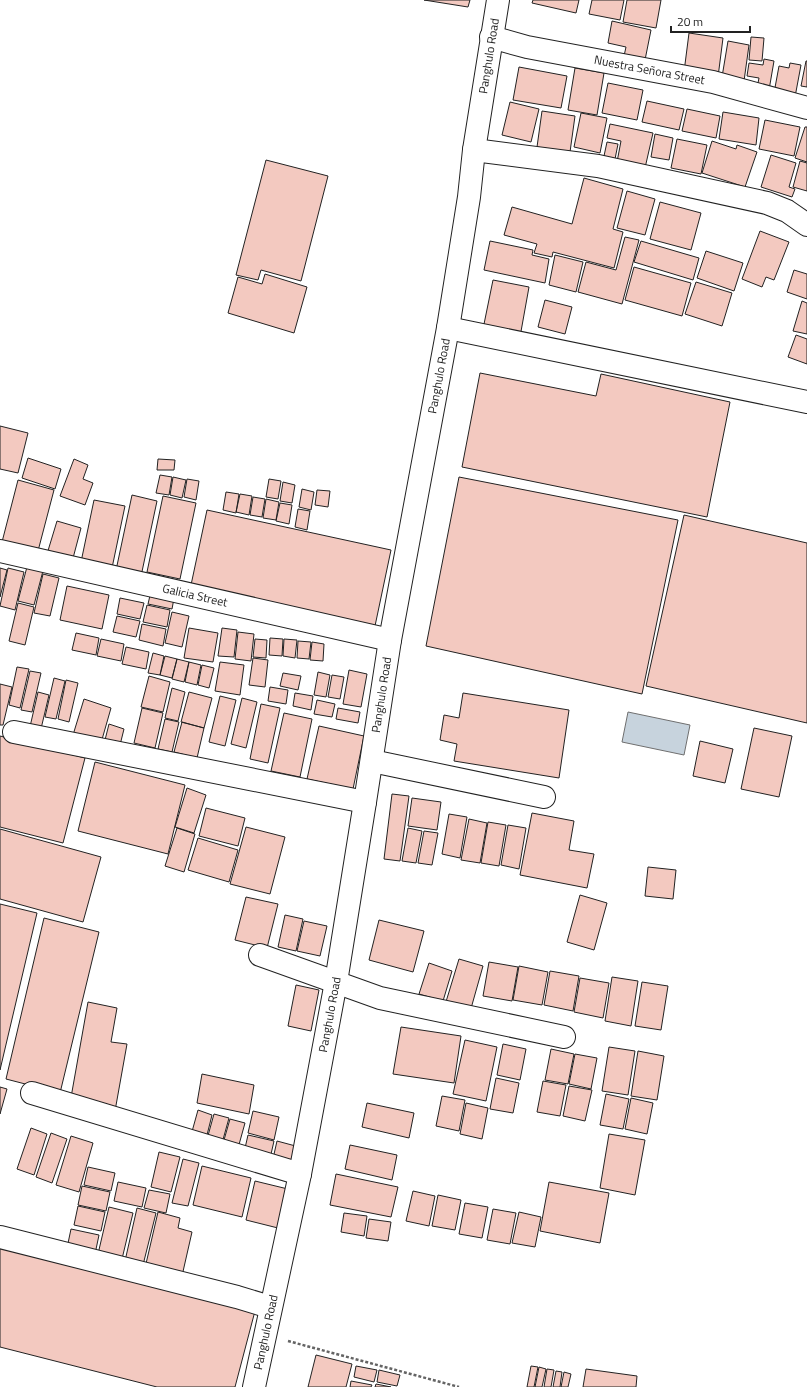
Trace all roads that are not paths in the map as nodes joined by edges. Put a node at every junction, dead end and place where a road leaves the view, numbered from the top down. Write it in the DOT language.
graph roads {
  1 [pos="498,0"];
  2 [pos="492,37"];
  3 [pos="807,108"];
  4 [pos="474,150"];
  5 [pos="807,225"];
  6 [pos="448,328"];
  7 [pos="807,402"];
  8 [pos="0,551"];
  9 [pos="390,640"];
  10 [pos="14,732"];
  11 [pos="372,761"];
  12 [pos="544,797"];
  13 [pos="365,802"];
  14 [pos="260,955"];
  15 [pos="336,982"];
  16 [pos="564,1037"];
  17 [pos="32,1094"];
  18 [pos="300,1174"];
  19 [pos="0,1237"];
  20 [pos="270,1307"];
  21 [pos="254,1387"];
  1 -- 2 [label="main road, Panghulo Road"];
  2 -- 3 [label="main road, Nuestra Señora Street"];
  2 -- 4 [label="main road, Panghulo Road"];
  4 -- 5 [label="main road"];
  4 -- 6 [label="main road, Panghulo Road"];
  6 -- 7 [label="main road"];
  6 -- 9 [label="main road, Panghulo Road"];
  8 -- 9 [label="main road, Galicia Street"];
  9 -- 11 [label="main road, Panghulo Road"];
  10 -- 13 [label="main road"];
  11 -- 12 [label="main road"];
  11 -- 13 [label="main road, Panghulo Road"];
  13 -- 15 [label="main road, Panghulo Road"];
  14 -- 15 [label="main road"];
  15 -- 16 [label="main road"];
  15 -- 18 [label="main road, Panghulo Road"];
  17 -- 18 [label="main road"];
  18 -- 20 [label="main road, Panghulo Road"];
  19 -- 20 [label="main road"];
  20 -- 21 [label="main road, Panghulo Road"];
}
